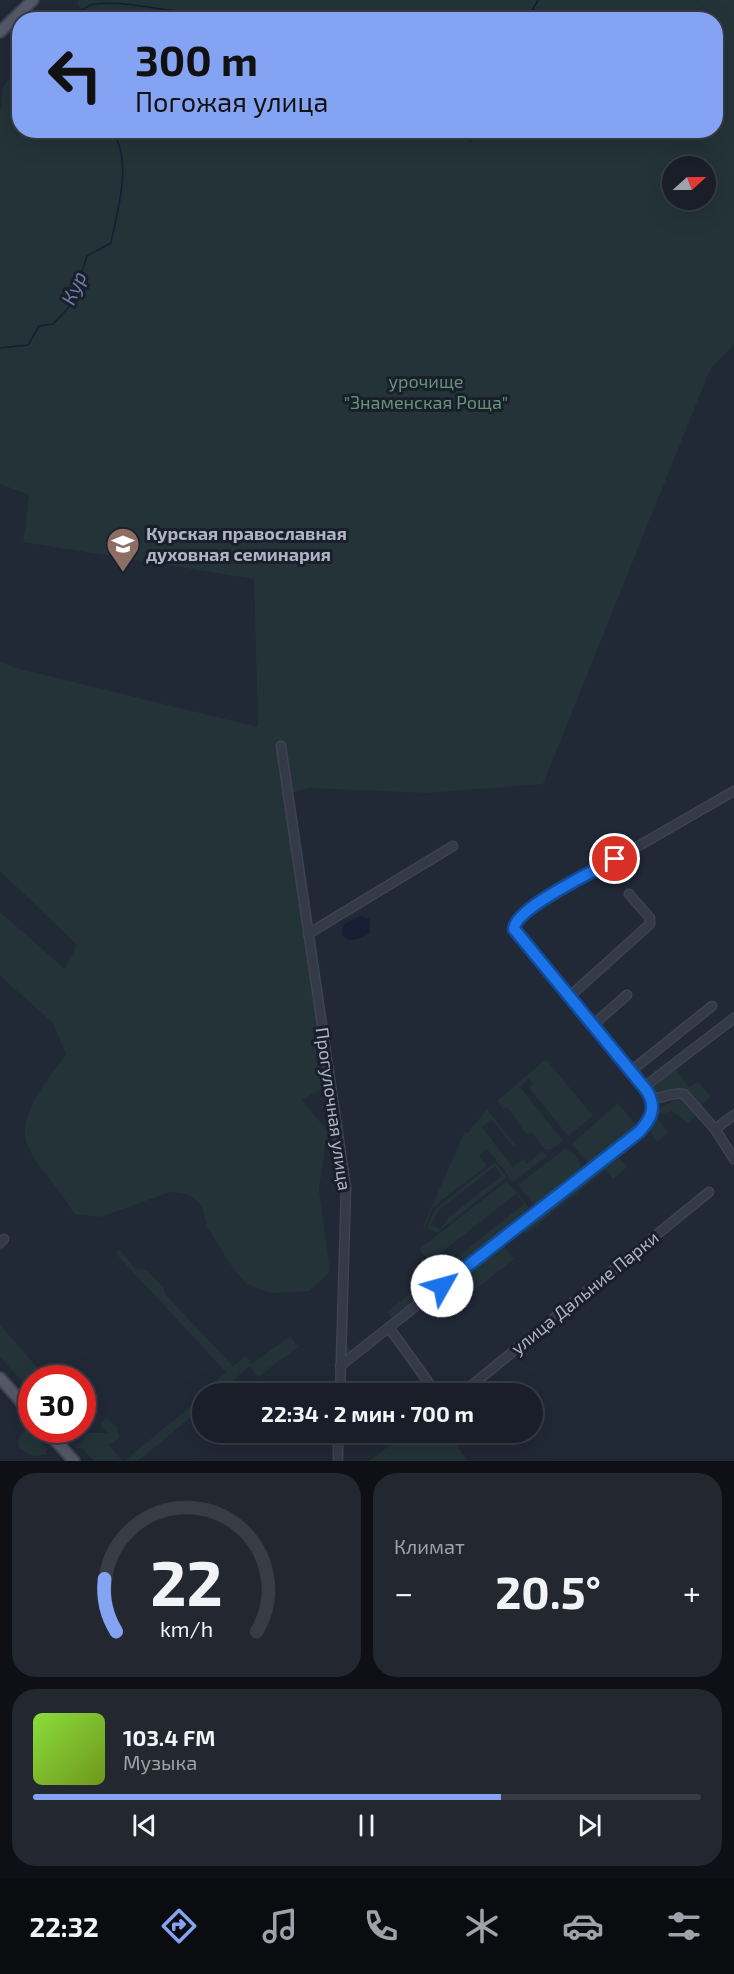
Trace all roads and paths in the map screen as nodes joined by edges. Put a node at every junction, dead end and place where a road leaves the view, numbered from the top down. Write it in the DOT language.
graph roads {
  1 [pos="33,0"];
  2 [pos="21,12"];
  3 [pos="12,20"];
  4 [pos="0,32"];
  5 [pos="281,746"];
  6 [pos="734,791"];
  7 [pos="453,846"];
  8 [pos="629,894"];
  9 [pos="308,934"];
  10 [pos="627,995"];
  11 [pos="570,996"];
  12 [pos="712,1006"];
  13 [pos="734,1018"];
  14 [pos="594,1024"];
  15 [pos="631,1071"];
  16 [pos="644,1087"];
  17 [pos="651,1097"];
  18 [pos="734,1115"];
  19 [pos="715,1129"];
  20 [pos="734,1159"];
  21 [pos="709,1192"];
  22 [pos="390,1329"];
  23 [pos="340,1366"];
  24 [pos="0,1378"];
  25 [pos="340,1383"];
  26 [pos="429,1383"];
  27 [pos="475,1383"];
  28 [pos="18,1398"];
  29 [pos="58,1443"];
  30 [pos="338,1443"];
  31 [pos="74,1461"];
  32 [pos="338,1461"];
  1 -- 2 [label="main road"];
  3 -- 4 [label="main road"];
  5 -- 9 [label="street, Прогулочная улица"];
  6 -- 11 [label="street"];
  7 -- 9 [label="street"];
  8 -- 11 [label="street"];
  9 -- 23 [label="street, Прогулочная улица"];
  10 -- 14 [label="street"];
  11 -- 14 [label="street"];
  12 -- 15 [label="street"];
  13 -- 16 [label="street"];
  14 -- 15 [label="street"];
  15 -- 16 [label="street"];
  16 -- 17 [label="street"];
  17 -- 19 [label="street"];
  17 -- 22 [label="street"];
  18 -- 19 [label="street"];
  19 -- 20 [label="street"];
  21 -- 27 [label="street, улица Дальние Парки"];
  22 -- 23 [label="street"];
  22 -- 26 [label="street"];
  23 -- 25 [label="street, Прогулочная улица"];
  24 -- 28 [label="main road"];
  29 -- 31 [label="main road"];
  30 -- 32 [label="street"];
}
